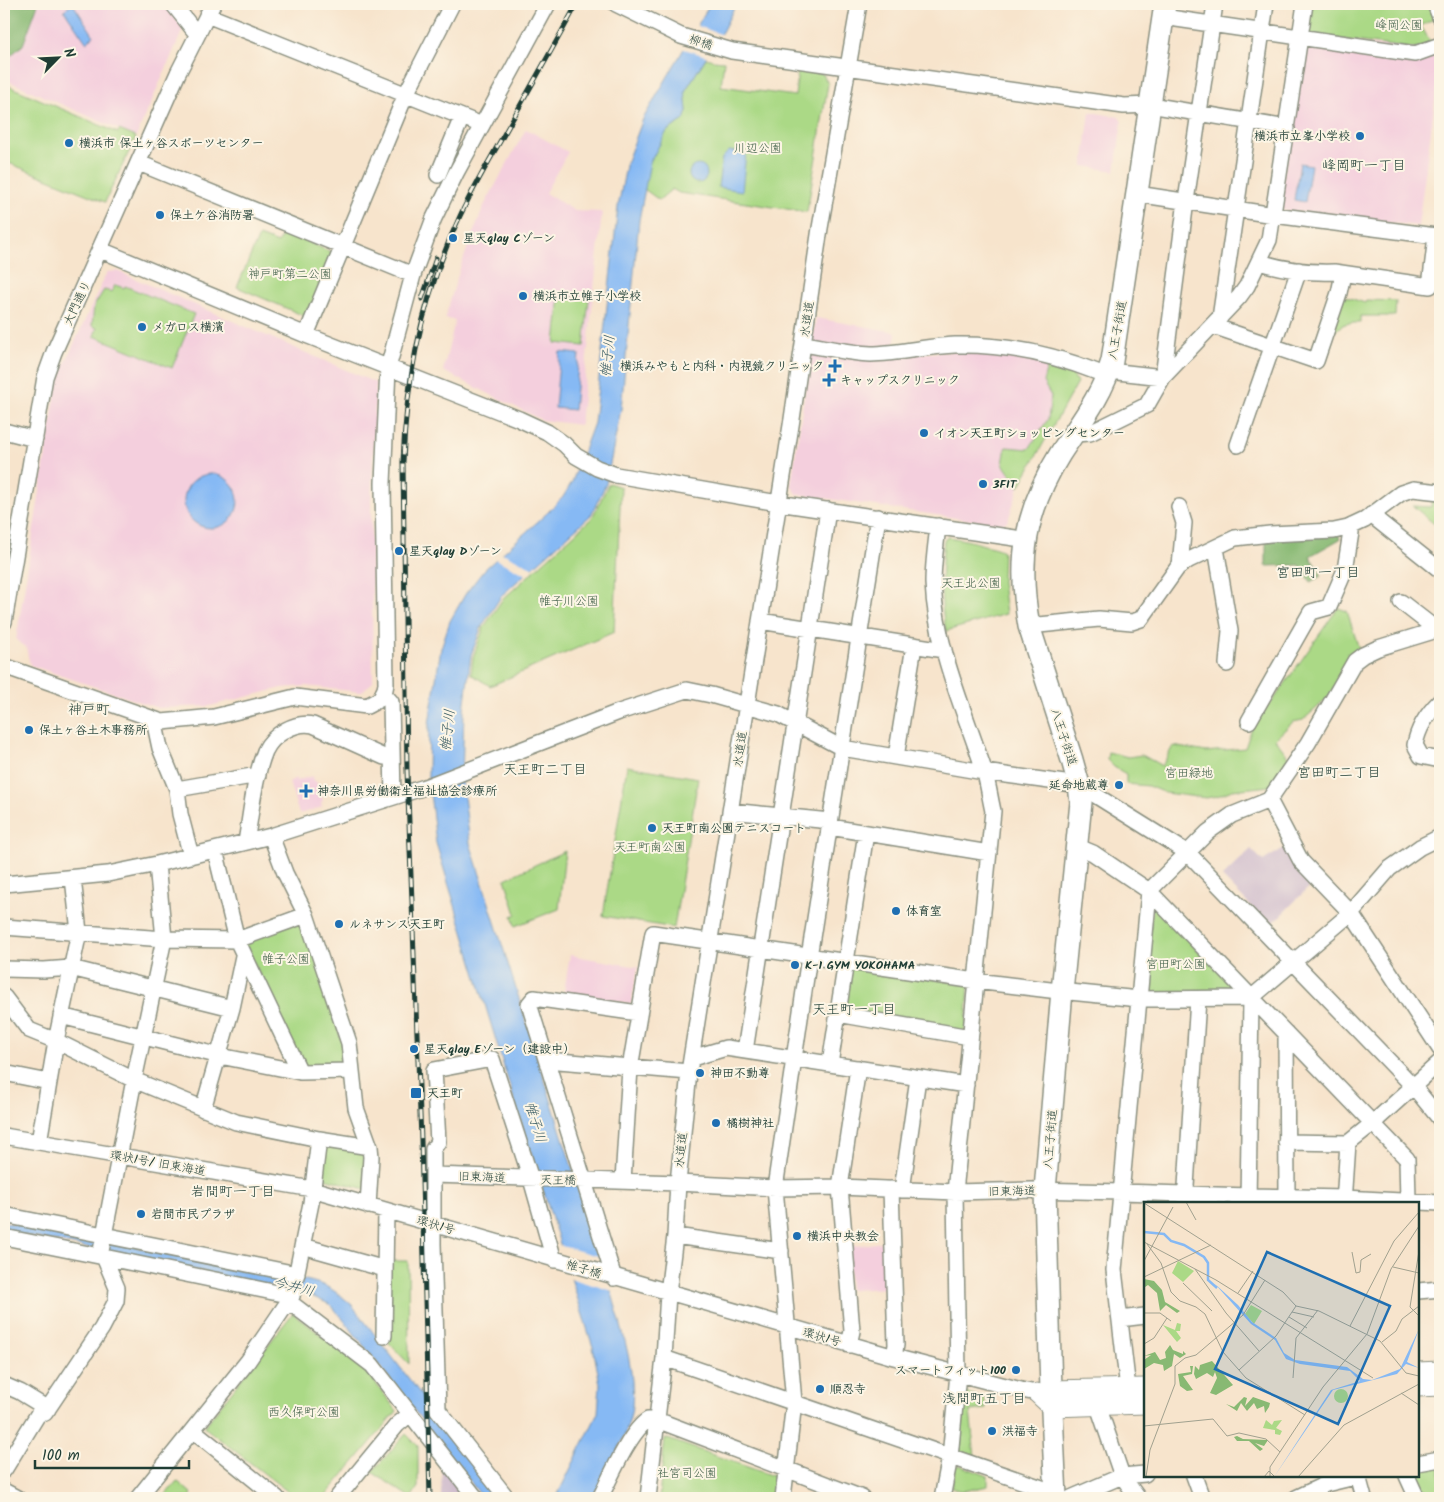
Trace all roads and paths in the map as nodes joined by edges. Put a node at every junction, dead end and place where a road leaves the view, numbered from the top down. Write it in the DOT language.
graph roads {
  1 [pos="173,4"];
  2 [pos="452,4"];
  3 [pos="548,4"];
  4 [pos="616,4"];
  5 [pos="859,4"];
  6 [pos="1215,4"];
  7 [pos="1266,4"];
  8 [pos="1305,4"];
  9 [pos="1435,4"];
  10 [pos="1160,8"];
  11 [pos="210,9"];
  12 [pos="1440,17"];
  13 [pos="1212,25"];
  14 [pos="1262,32"];
  15 [pos="197,34"];
  16 [pos="1300,37"];
  17 [pos="1440,44"];
  18 [pos="848,66"];
  19 [pos="406,94"];
  20 [pos="1144,105"];
  21 [pos="1199,114"];
  22 [pos="462,117"];
  23 [pos="1249,122"];
  24 [pos="482,125"];
  25 [pos="1287,128"];
  26 [pos="139,163"];
  27 [pos="438,175"];
  28 [pos="1137,194"];
  29 [pos="1186,201"];
  30 [pos="1236,209"];
  31 [pos="1274,215"];
  32 [pos="1438,235"];
  33 [pos="344,247"];
  34 [pos="100,250"];
  35 [pos="1259,262"];
  36 [pos="1299,270"];
  37 [pos="1343,274"];
  38 [pos="413,275"];
  39 [pos="1216,322"];
  40 [pos="306,335"];
  41 [pos="803,344"];
  42 [pos="1272,346"];
  43 [pos="388,368"];
  44 [pos="1103,371"];
  45 [pos="1163,377"];
  46 [pos="4,431"];
  47 [pos="1074,434"];
  48 [pos="35,439"];
  49 [pos="1238,445"];
  50 [pos="1440,492"];
  51 [pos="778,503"];
  52 [pos="1179,507"];
  53 [pos="828,510"];
  54 [pos="1371,515"];
  55 [pos="878,517"];
  56 [pos="938,526"];
  57 [pos="1352,526"];
  58 [pos="1015,538"];
  59 [pos="1216,548"];
  60 [pos="1180,566"];
  61 [pos="1440,570"];
  62 [pos="1402,602"];
  63 [pos="1311,612"];
  64 [pos="1296,615"];
  65 [pos="760,621"];
  66 [pos="4,622"];
  67 [pos="1029,626"];
  68 [pos="809,629"];
  69 [pos="1439,630"];
  70 [pos="859,637"];
  71 [pos="914,646"];
  72 [pos="944,650"];
  73 [pos="1228,664"];
  74 [pos="4,666"];
  75 [pos="383,693"];
  76 [pos="1440,701"];
  77 [pos="746,705"];
  78 [pos="154,720"];
  79 [pos="1249,721"];
  80 [pos="794,723"];
  81 [pos="842,748"];
  82 [pos="392,757"];
  83 [pos="896,757"];
  84 [pos="1440,760"];
  85 [pos="984,772"];
  86 [pos="258,775"];
  87 [pos="1072,784"];
  88 [pos="177,789"];
  89 [pos="392,797"];
  90 [pos="1269,800"];
  91 [pos="731,811"];
  92 [pos="781,815"];
  93 [pos="830,824"];
  94 [pos="866,833"];
  95 [pos="271,836"];
  96 [pos="1440,837"];
  97 [pos="246,842"];
  98 [pos="1076,846"];
  99 [pos="215,850"];
  100 [pos="988,853"];
  101 [pos="1188,853"];
  102 [pos="191,856"];
  103 [pos="157,864"];
  104 [pos="73,878"];
  105 [pos="4,884"];
  106 [pos="1149,891"];
  107 [pos="1351,913"];
  108 [pos="306,915"];
  109 [pos="4,927"];
  110 [pos="79,932"];
  111 [pos="164,939"];
  112 [pos="237,940"];
  113 [pos="710,942"];
  114 [pos="760,949"];
  115 [pos="243,956"];
  116 [pos="809,957"];
  117 [pos="846,962"];
  118 [pos="1295,962"];
  119 [pos="72,968"];
  120 [pos="4,969"];
  121 [pos="976,981"];
  122 [pos="153,989"];
  123 [pos="1056,991"];
  124 [pos="4,997"];
  125 [pos="1251,998"];
  126 [pos="1139,999"];
  127 [pos="1198,999"];
  128 [pos="232,1008"];
  129 [pos="638,1014"];
  130 [pos="838,1014"];
  131 [pos="61,1016"];
  132 [pos="1286,1033"];
  133 [pos="143,1036"];
  134 [pos="970,1037"];
  135 [pos="56,1041"];
  136 [pos="1440,1049"];
  137 [pos="745,1051"];
  138 [pos="220,1056"];
  139 [pos="794,1058"];
  140 [pos="547,1060"];
  141 [pos="1440,1062"];
  142 [pos="830,1064"];
  143 [pos="691,1065"];
  144 [pos="630,1068"];
  145 [pos="858,1068"];
  146 [pos="352,1071"];
  147 [pos="300,1072"];
  148 [pos="4,1073"];
  149 [pos="918,1078"];
  150 [pos="134,1080"];
  151 [pos="49,1082"];
  152 [pos="966,1085"];
  153 [pos="1414,1087"];
  154 [pos="203,1109"];
  155 [pos="1440,1118"];
  156 [pos="1373,1123"];
  157 [pos="4,1136"];
  158 [pos="319,1139"];
  159 [pos="39,1142"];
  160 [pos="1286,1142"];
  161 [pos="1348,1143"];
  162 [pos="370,1147"];
  163 [pos="120,1156"];
  164 [pos="434,1175"];
  165 [pos="531,1179"];
  166 [pos="585,1180"];
  167 [pos="623,1181"];
  168 [pos="678,1183"];
  169 [pos="840,1187"];
  170 [pos="775,1188"];
  171 [pos="896,1189"];
  172 [pos="312,1190"];
  173 [pos="1039,1190"];
  174 [pos="955,1192"];
  175 [pos="1121,1192"];
  176 [pos="1287,1197"];
  177 [pos="1185,1199"];
  178 [pos="1248,1200"];
  179 [pos="1344,1200"];
  180 [pos="1399,1202"];
  181 [pos="1419,1202"];
  182 [pos="1440,1203"];
  183 [pos="368,1206"];
  184 [pos="386,1211"];
  185 [pos="4,1215"];
  186 [pos="434,1224"];
  187 [pos="104,1235"];
  188 [pos="675,1236"];
  189 [pos="4,1237"];
  190 [pos="303,1246"];
  191 [pos="781,1251"];
  192 [pos="102,1257"];
  193 [pos="557,1260"];
  194 [pos="385,1269"];
  195 [pos="297,1274"];
  196 [pos="611,1277"];
  197 [pos="1440,1289"];
  198 [pos="1419,1291"];
  199 [pos="668,1293"];
  200 [pos="290,1298"];
  201 [pos="1144,1316"];
  202 [pos="1120,1319"];
  203 [pos="786,1327"];
  204 [pos="384,1336"];
  205 [pos="849,1344"];
  206 [pos="664,1358"];
  207 [pos="894,1358"];
  208 [pos="1440,1371"];
  209 [pos="1419,1372"];
  210 [pos="958,1374"];
  211 [pos="4,1385"];
  212 [pos="1440,1386"];
  213 [pos="1419,1387"];
  214 [pos="1136,1389"];
  215 [pos="1047,1397"];
  216 [pos="794,1402"];
  217 [pos="1144,1404"];
  218 [pos="1098,1406"];
  219 [pos="48,1409"];
  220 [pos="410,1414"];
  221 [pos="656,1420"];
  222 [pos="193,1430"];
  223 [pos="950,1457"];
  224 [pos="1440,1459"];
  225 [pos="1419,1463"];
  226 [pos="786,1469"];
  227 [pos="4,1470"];
  228 [pos="1144,1474"];
  229 [pos="1122,1476"];
  230 [pos="1194,1477"];
  231 [pos="1354,1477"];
  232 [pos="1358,1477"];
  233 [pos="1407,1477"];
  234 [pos="1310,1482"];
  235 [pos="4,1491"];
  236 [pos="1047,1495"];
  237 [pos="17,1498"];
  238 [pos="138,1498"];
  239 [pos="277,1498"];
  240 [pos="337,1498"];
  241 [pos="476,1498"];
  242 [pos="507,1498"];
  243 [pos="600,1498"];
  244 [pos="648,1498"];
  245 [pos="783,1498"];
  246 [pos="862,1498"];
  247 [pos="942,1498"];
  248 [pos="1071,1498"];
  249 [pos="1138,1498"];
  250 [pos="1202,1498"];
  251 [pos="1296,1498"];
  252 [pos="1364,1498"];
  253 [pos="1417,1498"];
  1 -- 15 [label="street"];
  2 -- 19 [label="street"];
  3 -- 24 [label="street"];
  4 -- 18 [label="street, 柳橋"];
  5 -- 18 [label="street, 水道道"];
  6 -- 13 [label="street"];
  7 -- 14 [label="street"];
  8 -- 16 [label="street"];
  9 -- 12 [label="street"];
  10 -- 13 [label="street"];
  10 -- 20 [label="highway, 八王子街道"];
  11 -- 15 [label="street, 大門通り"];
  11 -- 19 [label="street"];
  13 -- 14 [label="street"];
  13 -- 21 [label="street"];
  14 -- 16 [label="street"];
  14 -- 23 [label="street"];
  15 -- 26 [label="street, 大門通り"];
  16 -- 17 [label="street"];
  16 -- 25 [label="street"];
  18 -- 20 [label="street, 柳橋"];
  18 -- 41 [label="street, 水道道"];
  19 -- 22 [label="street"];
  19 -- 33 [label="street"];
  20 -- 21 [label="street, 柳橋"];
  20 -- 28 [label="highway, 八王子街道"];
  20 -- 44 [label="highway, 八王子街道"];
  21 -- 23 [label="street, 柳橋"];
  21 -- 29 [label="street"];
  22 -- 24 [label="street"];
  22 -- 27 [label="street"];
  23 -- 25 [label="street, 柳橋"];
  23 -- 30 [label="street"];
  24 -- 38 [label="street"];
  25 -- 31 [label="street"];
  26 -- 33 [label="street"];
  26 -- 34 [label="street, 大門通り"];
  28 -- 29 [label="street"];
  28 -- 44 [label="highway, 八王子街道"];
  29 -- 30 [label="street"];
  29 -- 45 [label="street"];
  30 -- 31 [label="street"];
  30 -- 39 [label="street"];
  31 -- 32 [label="street"];
  31 -- 35 [label="street"];
  32 -- 37 [label="street"];
  33 -- 38 [label="street"];
  33 -- 40 [label="street"];
  34 -- 40 [label="street"];
  34 -- 48 [label="street, 大門通り"];
  35 -- 36 [label="street"];
  35 -- 39 [label="street"];
  36 -- 37 [label="street"];
  36 -- 42 [label="street"];
  37 -- 42 [label="street"];
  38 -- 43 [label="street"];
  39 -- 42 [label="street"];
  39 -- 45 [label="street"];
  40 -- 43 [label="street"];
  41 -- 44 [label="street"];
  41 -- 51 [label="street, 水道道"];
  42 -- 49 [label="street"];
  43 -- 51 [label="street"];
  43 -- 75 [label="street"];
  44 -- 45 [label="street"];
  44 -- 47 [label="highway, 八王子街道"];
  44 -- 58 [label="highway, 八王子街道"];
  45 -- 47 [label="street"];
  46 -- 48 [label="street"];
  47 -- 67 [label="highway, 八王子街道"];
  48 -- 66 [label="street, 大門通り"];
  50 -- 54 [label="street"];
  51 -- 53 [label="street"];
  51 -- 65 [label="street, 水道道"];
  52 -- 60 [label="street"];
  53 -- 55 [label="street"];
  53 -- 68 [label="street"];
  54 -- 57 [label="street"];
  54 -- 61 [label="street"];
  55 -- 56 [label="street"];
  55 -- 70 [label="street"];
  56 -- 58 [label="street"];
  56 -- 72 [label="street"];
  57 -- 59 [label="street"];
  57 -- 63 [label="street"];
  58 -- 87 [label="highway, 八王子街道"];
  59 -- 60 [label="street"];
  59 -- 73 [label="street"];
  60 -- 67 [label="street"];
  62 -- 69 [label="street"];
  63 -- 64 [label="street"];
  63 -- 79 [label="street"];
  65 -- 68 [label="street"];
  65 -- 77 [label="street, 水道道"];
  67 -- 87 [label="highway, 八王子街道"];
  68 -- 70 [label="street"];
  68 -- 80 [label="street"];
  69 -- 90 [label="street"];
  70 -- 71 [label="street"];
  70 -- 81 [label="street"];
  71 -- 72 [label="street"];
  71 -- 83 [label="street"];
  72 -- 85 [label="street"];
  74 -- 78 [label="street"];
  75 -- 78 [label="street"];
  75 -- 82 [label="street"];
  76 -- 84 [label="street"];
  77 -- 80 [label="street"];
  77 -- 89 [label="street"];
  77 -- 91 [label="street, 水道道"];
  78 -- 88 [label="street"];
  80 -- 81 [label="street"];
  80 -- 92 [label="street"];
  81 -- 83 [label="street"];
  81 -- 93 [label="street"];
  82 -- 86 [label="street"];
  82 -- 89 [label="street"];
  83 -- 85 [label="street"];
  85 -- 87 [label="street"];
  85 -- 100 [label="street"];
  86 -- 88 [label="street"];
  86 -- 97 [label="street"];
  87 -- 98 [label="highway, 八王子街道"];
  87 -- 101 [label="street"];
  87 -- 123 [label="highway, 八王子街道"];
  88 -- 102 [label="street"];
  89 -- 95 [label="street"];
  90 -- 101 [label="street"];
  90 -- 107 [label="street"];
  91 -- 92 [label="street"];
  91 -- 113 [label="street, 水道道"];
  92 -- 93 [label="street"];
  92 -- 114 [label="street"];
  93 -- 94 [label="street"];
  93 -- 116 [label="street"];
  94 -- 100 [label="street"];
  94 -- 117 [label="street"];
  95 -- 97 [label="street"];
  95 -- 108 [label="street"];
  96 -- 107 [label="street"];
  97 -- 99 [label="street"];
  98 -- 106 [label="street"];
  98 -- 123 [label="highway, 八王子街道"];
  99 -- 102 [label="street"];
  99 -- 112 [label="street"];
  100 -- 121 [label="street"];
  101 -- 106 [label="street"];
  101 -- 118 [label="street"];
  102 -- 103 [label="street"];
  103 -- 104 [label="street"];
  103 -- 111 [label="street"];
  104 -- 105 [label="street"];
  104 -- 110 [label="street"];
  106 -- 125 [label="street"];
  106 -- 126 [label="street"];
  107 -- 118 [label="street"];
  107 -- 136 [label="street"];
  108 -- 112 [label="street"];
  108 -- 146 [label="street"];
  109 -- 110 [label="street"];
  110 -- 111 [label="street"];
  110 -- 119 [label="street"];
  111 -- 112 [label="street"];
  111 -- 122 [label="street"];
  112 -- 115 [label="street"];
  113 -- 114 [label="street"];
  113 -- 129 [label="street"];
  113 -- 143 [label="street, 水道道"];
  114 -- 116 [label="street"];
  114 -- 137 [label="street"];
  115 -- 128 [label="street"];
  115 -- 147 [label="street"];
  116 -- 117 [label="street"];
  116 -- 139 [label="street"];
  117 -- 121 [label="street"];
  117 -- 130 [label="street"];
  118 -- 125 [label="street"];
  118 -- 153 [label="street"];
  119 -- 120 [label="street"];
  119 -- 122 [label="street"];
  119 -- 131 [label="street"];
  121 -- 123 [label="street"];
  121 -- 134 [label="street"];
  122 -- 128 [label="street"];
  122 -- 133 [label="street"];
  123 -- 126 [label="street"];
  123 -- 173 [label="highway, 八王子街道"];
  124 -- 135 [label="street"];
  125 -- 127 [label="street"];
  125 -- 132 [label="street"];
  125 -- 178 [label="street"];
  126 -- 127 [label="street"];
  126 -- 175 [label="street"];
  127 -- 177 [label="street"];
  128 -- 138 [label="street"];
  129 -- 140 [label="street"];
  129 -- 144 [label="street"];
  130 -- 134 [label="street"];
  130 -- 142 [label="street"];
  131 -- 133 [label="street"];
  131 -- 135 [label="street"];
  132 -- 156 [label="street"];
  132 -- 160 [label="street"];
  133 -- 138 [label="street"];
  133 -- 150 [label="street"];
  134 -- 152 [label="street"];
  135 -- 150 [label="street"];
  135 -- 151 [label="street"];
  137 -- 139 [label="street"];
  137 -- 143 [label="street"];
  138 -- 147 [label="street"];
  138 -- 154 [label="street"];
  139 -- 142 [label="street"];
  139 -- 170 [label="street"];
  140 -- 144 [label="street"];
  140 -- 166 [label="street"];
  141 -- 153 [label="street"];
  142 -- 145 [label="street"];
  143 -- 144 [label="street"];
  143 -- 168 [label="street, 水道道"];
  144 -- 167 [label="street"];
  145 -- 149 [label="street"];
  145 -- 169 [label="street"];
  146 -- 147 [label="street"];
  146 -- 162 [label="street"];
  148 -- 151 [label="street"];
  149 -- 152 [label="street"];
  149 -- 171 [label="street"];
  150 -- 154 [label="street"];
  150 -- 163 [label="street"];
  151 -- 159 [label="street"];
  152 -- 174 [label="street"];
  153 -- 155 [label="street"];
  153 -- 156 [label="street"];
  154 -- 158 [label="street"];
  156 -- 161 [label="street"];
  156 -- 180 [label="street"];
  157 -- 159 [label="street, 環状1号/ 旧東海道"];
  158 -- 162 [label="street"];
  158 -- 172 [label="street"];
  159 -- 163 [label="street, 環状1号/ 旧東海道"];
  160 -- 161 [label="street"];
  160 -- 176 [label="street"];
  161 -- 179 [label="street"];
  162 -- 183 [label="street"];
  163 -- 172 [label="street, 環状1号/ 旧東海道"];
  163 -- 187 [label="street"];
  164 -- 165 [label="street, 旧東海道"];
  164 -- 165 [label="street"];
  164 -- 186 [label="street"];
  165 -- 166 [label="street, 天王橋"];
  165 -- 193 [label="street"];
  166 -- 167 [label="street, 旧東海道"];
  166 -- 196 [label="street"];
  167 -- 168 [label="street, 旧東海道"];
  168 -- 170 [label="street, 旧東海道"];
  168 -- 188 [label="street, 水道道"];
  169 -- 170 [label="street, 旧東海道"];
  169 -- 171 [label="street, 旧東海道"];
  169 -- 205 [label="street"];
  170 -- 191 [label="street"];
  171 -- 174 [label="street, 旧東海道"];
  171 -- 207 [label="street"];
  172 -- 183 [label="street, 環状1号"];
  172 -- 190 [label="street"];
  173 -- 174 [label="street, 旧東海道"];
  173 -- 175 [label="street, 旧東海道"];
  173 -- 215 [label="highway, 八王子街道"];
  174 -- 210 [label="street"];
  175 -- 177 [label="street, 旧東海道"];
  175 -- 202 [label="street"];
  176 -- 178 [label="street, 旧東海道"];
  176 -- 179 [label="street, 旧東海道"];
  177 -- 178 [label="street, 旧東海道"];
  179 -- 180 [label="street, 旧東海道"];
  181 -- 182 [label="street, 旧東海道"];
  183 -- 184 [label="street, 環状1号"];
  184 -- 186 [label="street, 環状1号"];
  184 -- 194 [label="street"];
  185 -- 187 [label="street"];
  186 -- 193 [label="street, 環状1号"];
  186 -- 242 [label="street"];
  187 -- 192 [label="street"];
  187 -- 195 [label="street"];
  188 -- 191 [label="street"];
  188 -- 199 [label="street, 水道道"];
  189 -- 192 [label="street"];
  190 -- 194 [label="street"];
  190 -- 195 [label="street"];
  191 -- 203 [label="street"];
  192 -- 200 [label="street"];
  192 -- 219 [label="street"];
  193 -- 196 [label="street, 帷子橋"];
  194 -- 204 [label="street"];
  195 -- 200 [label="street"];
  196 -- 199 [label="street, 環状1号"];
  197 -- 198 [label="street"];
  199 -- 203 [label="street, 環状1号"];
  199 -- 206 [label="street, 水道道"];
  200 -- 220 [label="street"];
  200 -- 222 [label="street"];
  201 -- 202 [label="street"];
  202 -- 214 [label="street"];
  203 -- 205 [label="street, 環状1号"];
  203 -- 216 [label="street"];
  205 -- 207 [label="street, 環状1号"];
  206 -- 216 [label="street"];
  206 -- 221 [label="street, 水道道"];
  207 -- 210 [label="street, 環状1号"];
  208 -- 209 [label="main road"];
  210 -- 215 [label="street, 環状1号"];
  210 -- 223 [label="street"];
  211 -- 219 [label="street"];
  212 -- 213 [label="main road"];
  214 -- 215 [label="main road, 環状1号"];
  215 -- 218 [label="main road, 環状1号"];
  215 -- 236 [label="highway, 八王子街道"];
  216 -- 223 [label="street"];
  216 -- 226 [label="street"];
  217 -- 218 [label="main road, 環状1号"];
  218 -- 229 [label="street"];
  219 -- 227 [label="street"];
  220 -- 240 [label="street"];
  220 -- 241 [label="street"];
  221 -- 226 [label="street"];
  221 -- 243 [label="street"];
  221 -- 244 [label="street, 水道道"];
  222 -- 238 [label="street"];
  222 -- 239 [label="street"];
  223 -- 236 [label="street"];
  223 -- 247 [label="street"];
  224 -- 225 [label="street"];
  226 -- 245 [label="street"];
  226 -- 246 [label="street"];
  228 -- 229 [label="street"];
  229 -- 248 [label="street"];
  229 -- 249 [label="street"];
  230 -- 250 [label="street"];
  231 -- 234 [label="street"];
  232 -- 252 [label="street"];
  233 -- 253 [label="street"];
  234 -- 251 [label="street"];
  235 -- 237 [label="street"];
}
